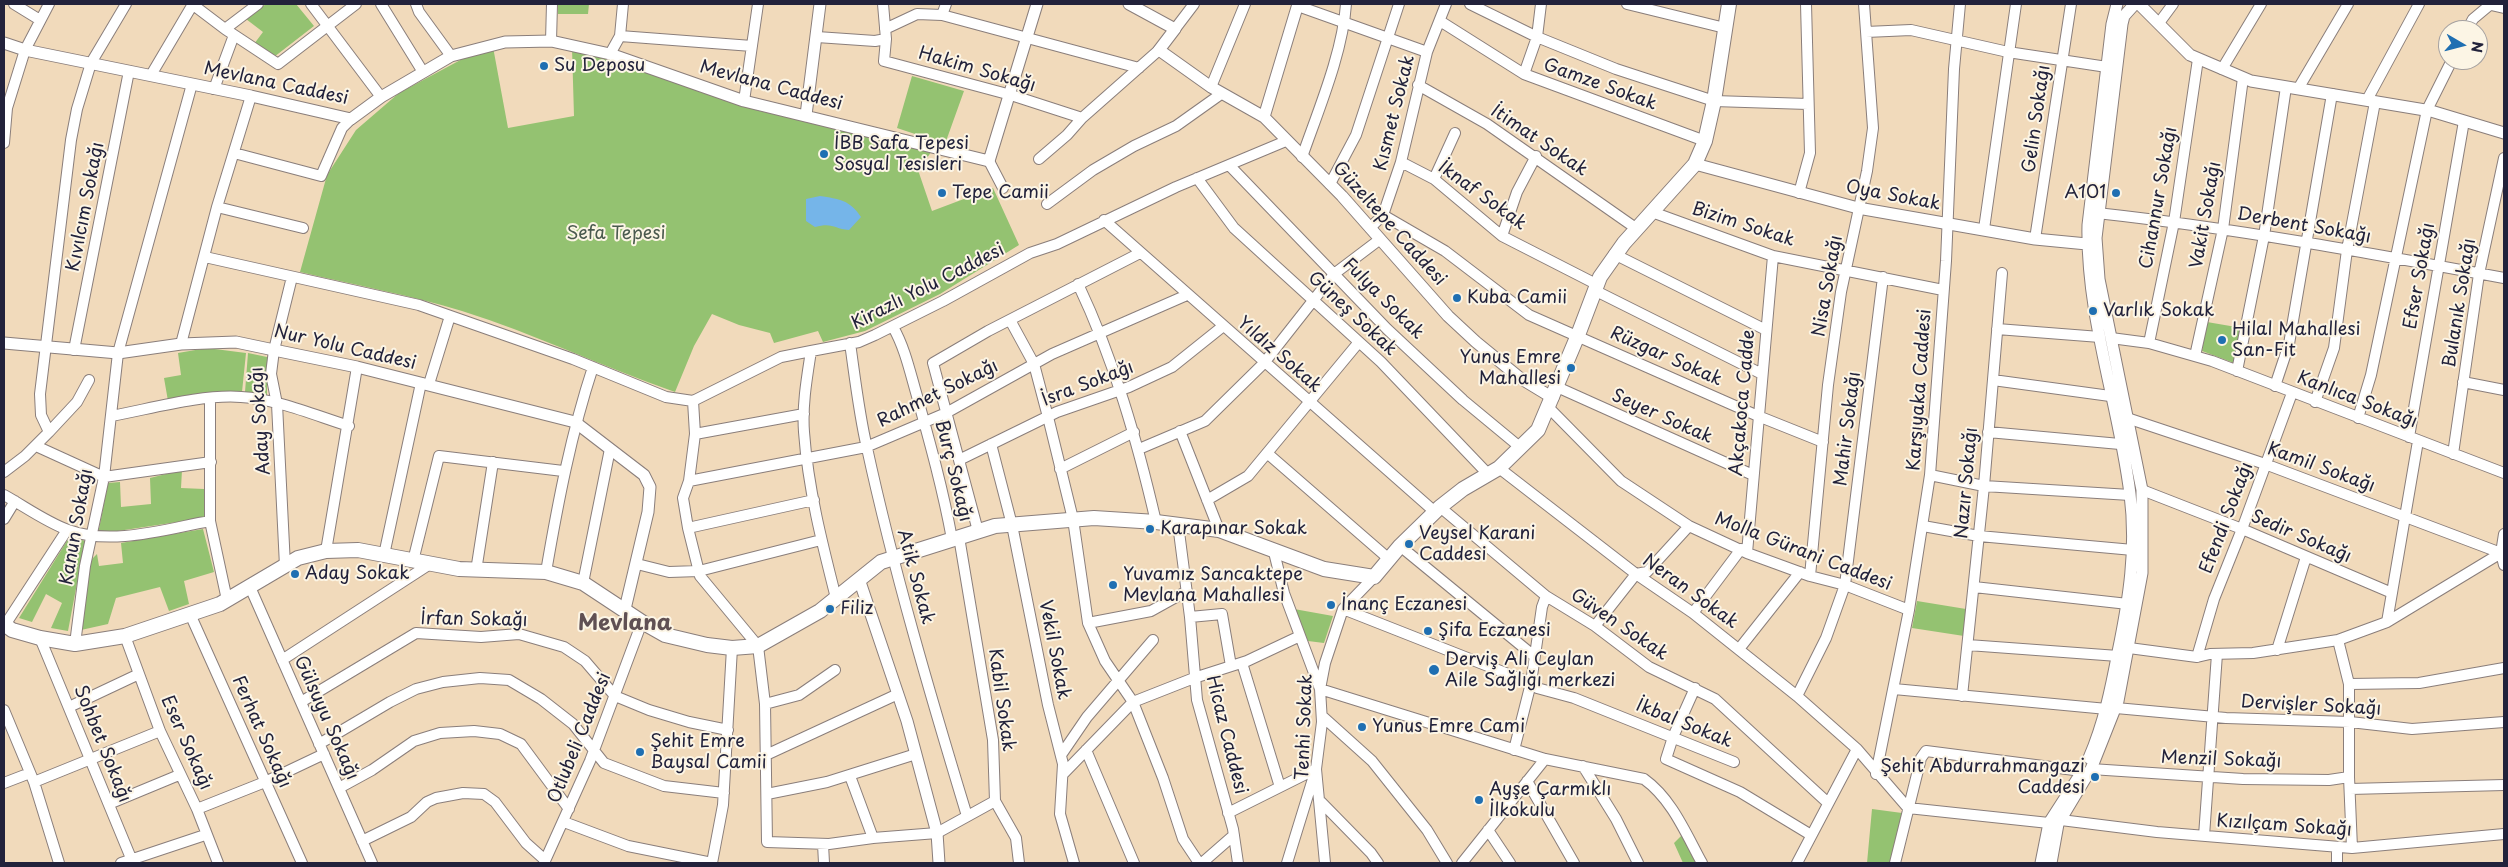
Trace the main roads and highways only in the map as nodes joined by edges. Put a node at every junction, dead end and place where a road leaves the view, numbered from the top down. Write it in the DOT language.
graph roads {
  1 [pos="1729,4"];
  2 [pos="5,624"];
  1 -- 2 [label="main road"];
}
